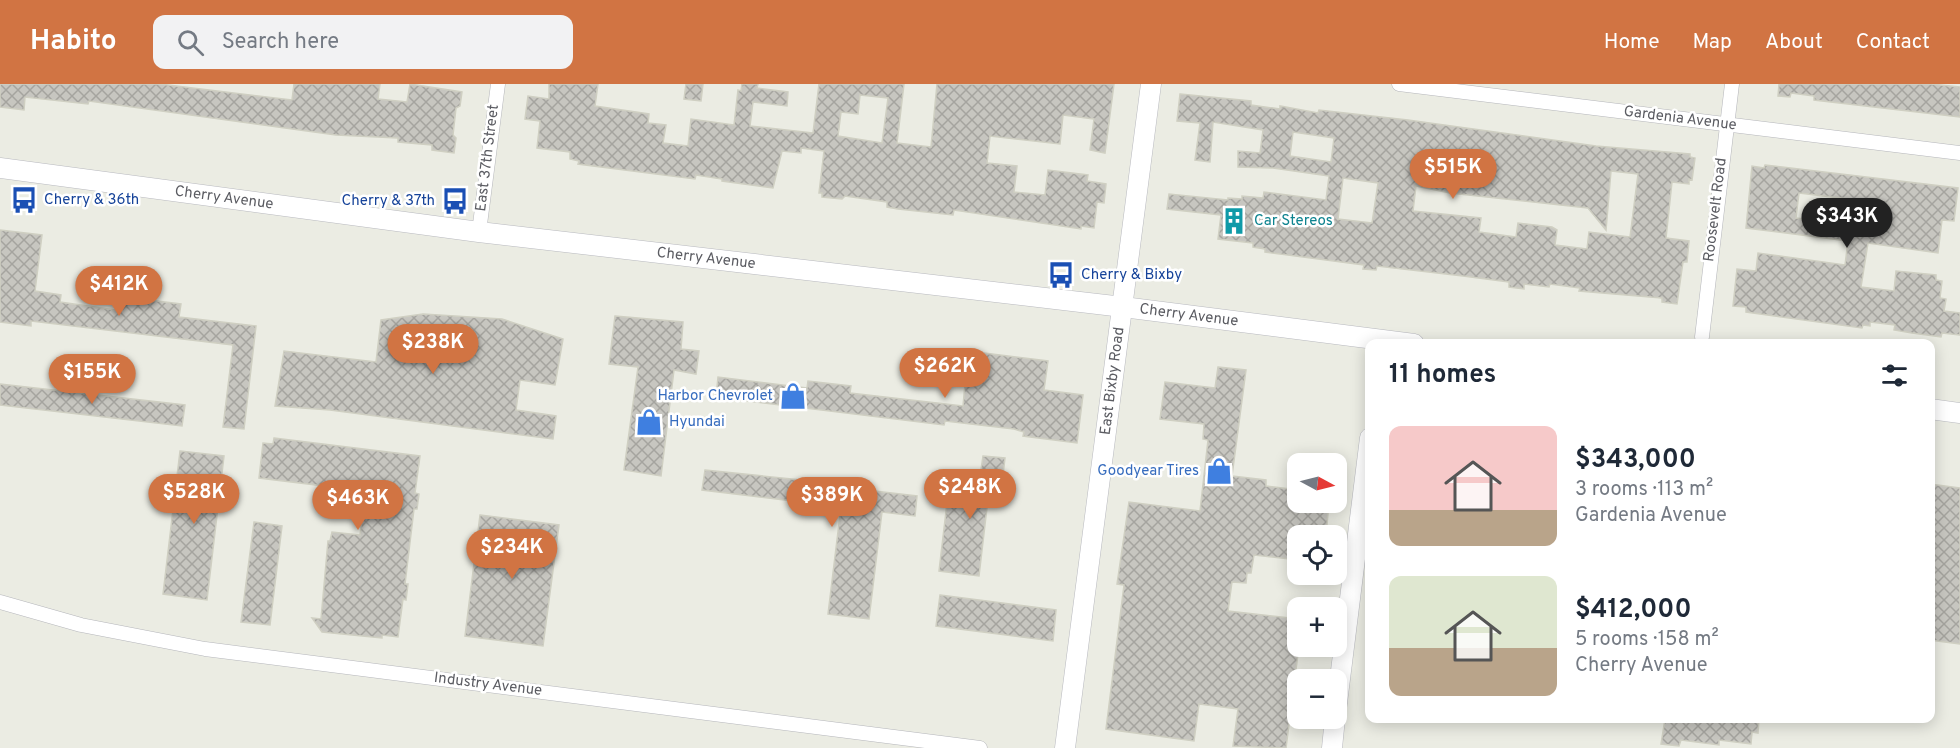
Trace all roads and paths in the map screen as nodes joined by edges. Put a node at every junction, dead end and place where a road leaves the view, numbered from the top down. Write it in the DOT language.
graph roads {
  1 [pos="498,84"];
  2 [pos="1151,84"];
  3 [pos="1399,84"];
  4 [pos="1732,84"];
  5 [pos="1727,124"];
  6 [pos="1960,153"];
  7 [pos="0,168"];
  8 [pos="479,232"];
  9 [pos="1123,307"];
  10 [pos="1702,337"];
  11 [pos="1367,339"];
  12 [pos="1935,410"];
  13 [pos="1960,413"];
  14 [pos="1365,478"];
  15 [pos="0,602"];
  16 [pos="1341,669"];
  17 [pos="1334,729"];
  18 [pos="980,748"];
  19 [pos="1065,748"];
  20 [pos="1332,748"];
  1 -- 8 [label="street, East 37th Street"];
  2 -- 9 [label="main road, East Bixby Road"];
  3 -- 5 [label="street, Gardenia Avenue"];
  4 -- 5 [label="street, Roosevelt Road"];
  5 -- 6 [label="street, Gardenia Avenue"];
  5 -- 10 [label="street, Roosevelt Road"];
  7 -- 8 [label="main road, Cherry Avenue"];
  8 -- 9 [label="main road, Cherry Avenue"];
  9 -- 11 [label="main road, Cherry Avenue"];
  9 -- 19 [label="main road, East Bixby Road"];
  12 -- 13 [label="main road"];
  14 -- 16 [label="main road"];
  15 -- 18 [label="street, Industry Avenue"];
  17 -- 20 [label="main road"];
}
